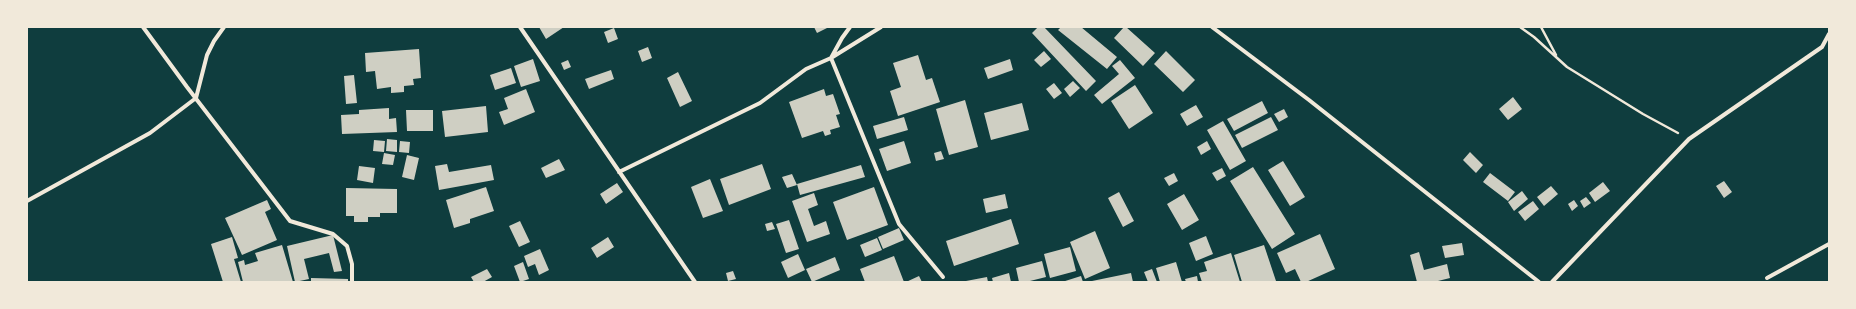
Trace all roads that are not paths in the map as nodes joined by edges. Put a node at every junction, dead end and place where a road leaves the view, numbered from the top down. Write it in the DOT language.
graph roads {
  1 [pos="143,27"];
  2 [pos="224,27"];
  3 [pos="520,27"];
  4 [pos="850,27"];
  5 [pos="881,27"];
  6 [pos="1212,27"];
  7 [pos="1829,34"];
  8 [pos="831,58"];
  9 [pos="196,98"];
  10 [pos="619,172"];
  11 [pos="27,201"];
  12 [pos="1829,244"];
  13 [pos="943,277"];
  14 [pos="1767,278"];
  15 [pos="352,282"];
  16 [pos="695,282"];
  17 [pos="1539,282"];
  18 [pos="1552,282"];
  1 -- 9 [label="street"];
  2 -- 9 [label="street"];
  3 -- 10 [label="street"];
  4 -- 8 [label="street"];
  5 -- 8 [label="street"];
  6 -- 17 [label="street"];
  7 -- 18 [label="street"];
  8 -- 10 [label="street"];
  8 -- 13 [label="street"];
  9 -- 11 [label="street"];
  9 -- 15 [label="street"];
  10 -- 16 [label="street"];
  12 -- 14 [label="street"];
}
